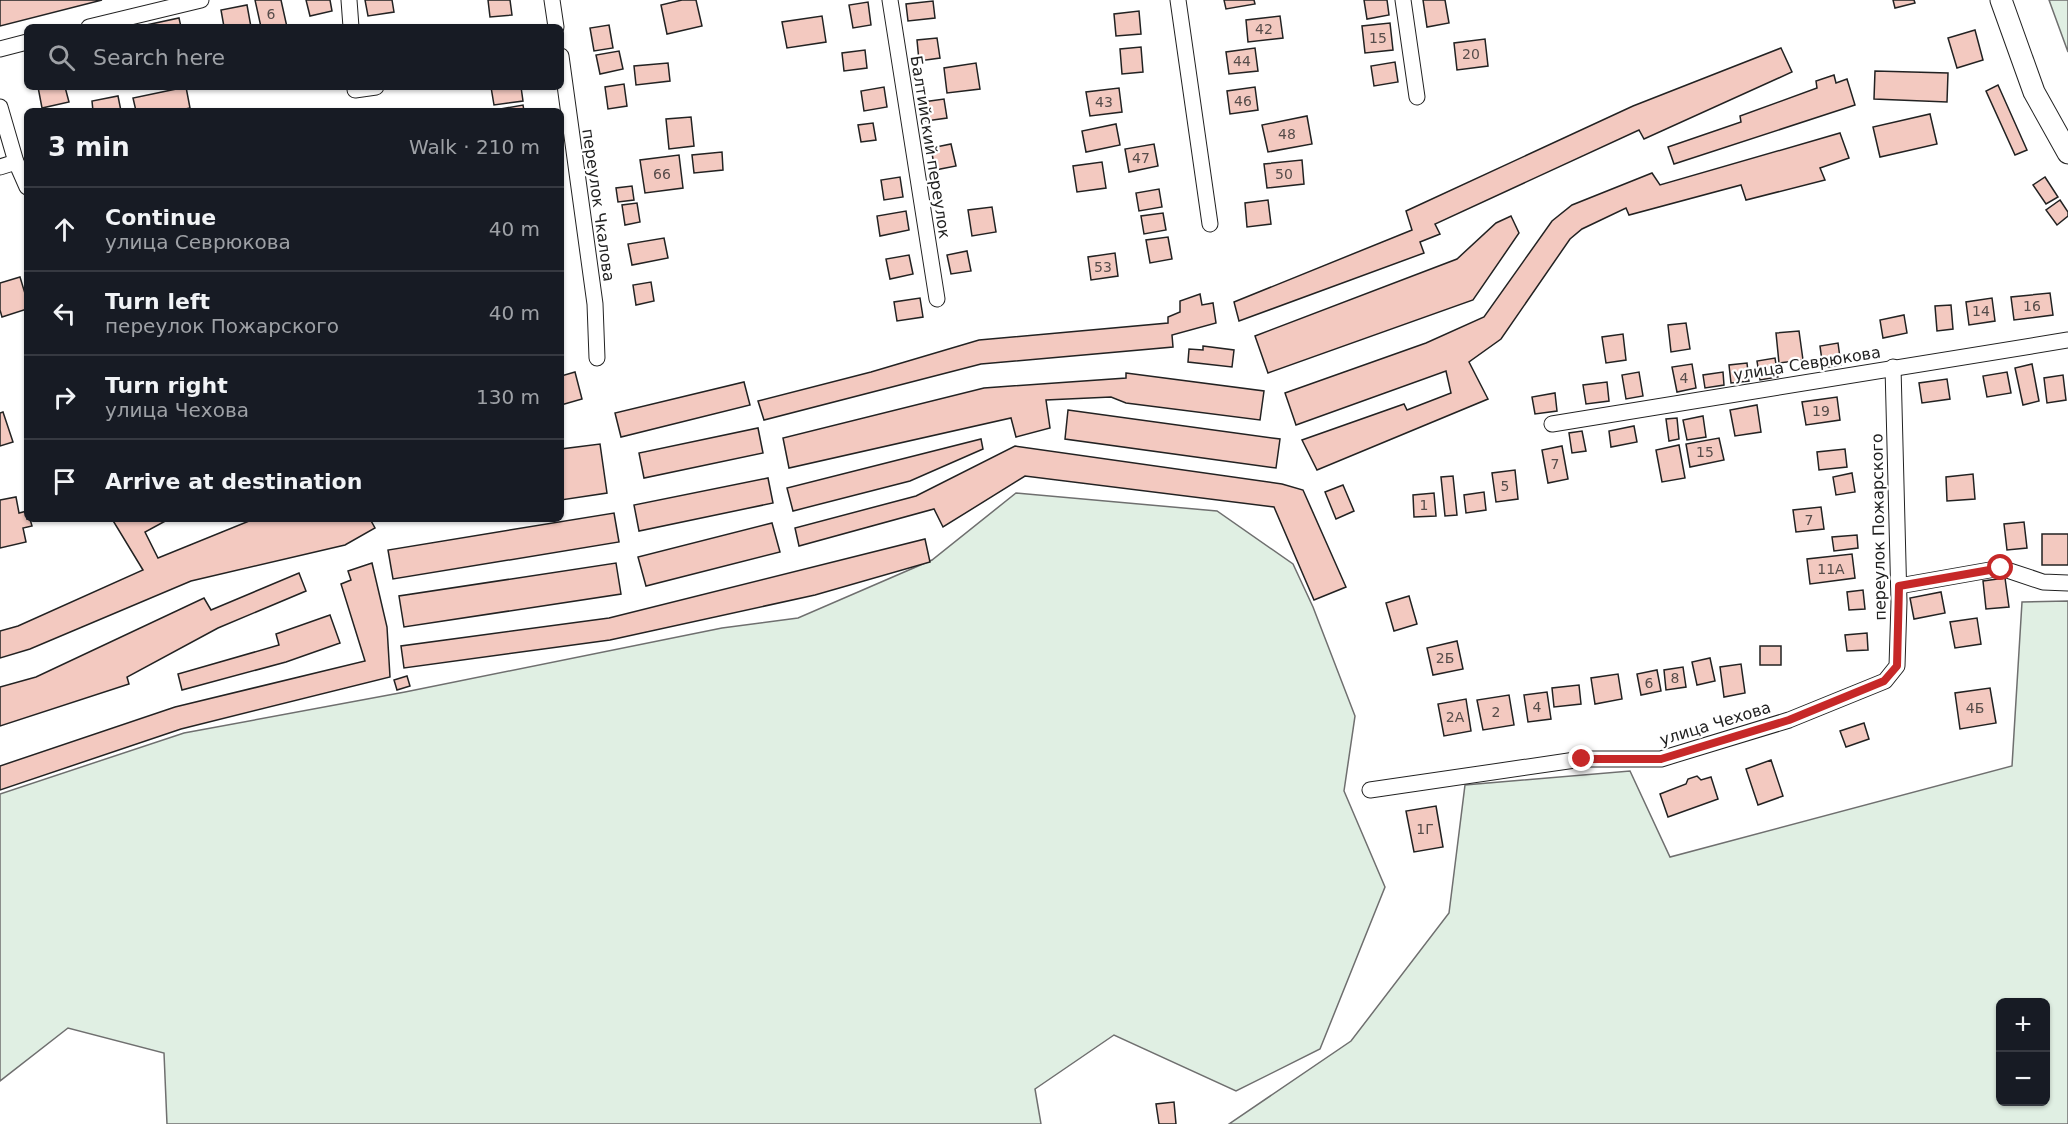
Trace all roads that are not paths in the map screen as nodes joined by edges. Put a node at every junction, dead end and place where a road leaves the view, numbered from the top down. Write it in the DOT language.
graph roads {
  1 [pos="201,0"];
  2 [pos="350,0"];
  3 [pos="552,0"];
  4 [pos="890,0"];
  5 [pos="1178,0"];
  6 [pos="1403,0"];
  7 [pos="2001,0"];
  8 [pos="101,24"];
  9 [pos="351,24"];
  10 [pos="556,24"];
  11 [pos="24,43"];
  12 [pos="0,48"];
  13 [pos="564,79"];
  14 [pos="1417,96"];
  15 [pos="0,107"];
  16 [pos="2068,153"];
  17 [pos="16,162"];
  18 [pos="0,167"];
  19 [pos="24,180"];
  20 [pos="1210,224"];
  21 [pos="937,299"];
  22 [pos="2068,340"];
  23 [pos="597,358"];
  24 [pos="1893,367"];
  25 [pos="1552,424"];
  26 [pos="2068,583"];
  27 [pos="1899,586"];
  28 [pos="1884,681"];
  29 [pos="1370,790"];
  1 -- 8 [label="street"];
  2 -- 9 [label="street"];
  3 -- 10 [label="street"];
  4 -- 21 [label="street, Балтийский переулок"];
  5 -- 20 [label="street"];
  6 -- 14 [label="street"];
  7 -- 16 [label="main road"];
  11 -- 12 [label="street"];
  13 -- 23 [label="street, переулок Чкалова"];
  15 -- 17 [label="street"];
  17 -- 18 [label="street"];
  17 -- 19 [label="street"];
  22 -- 24 [label="street, улица Севрюкова"];
  24 -- 25 [label="street, улица Севрюкова"];
  24 -- 27 [label="street, переулок Пожарского"];
  26 -- 27 [label="street"];
  27 -- 28 [label="street, переулок Пожарского"];
  28 -- 29 [label="street, улица Чехова"];
}
